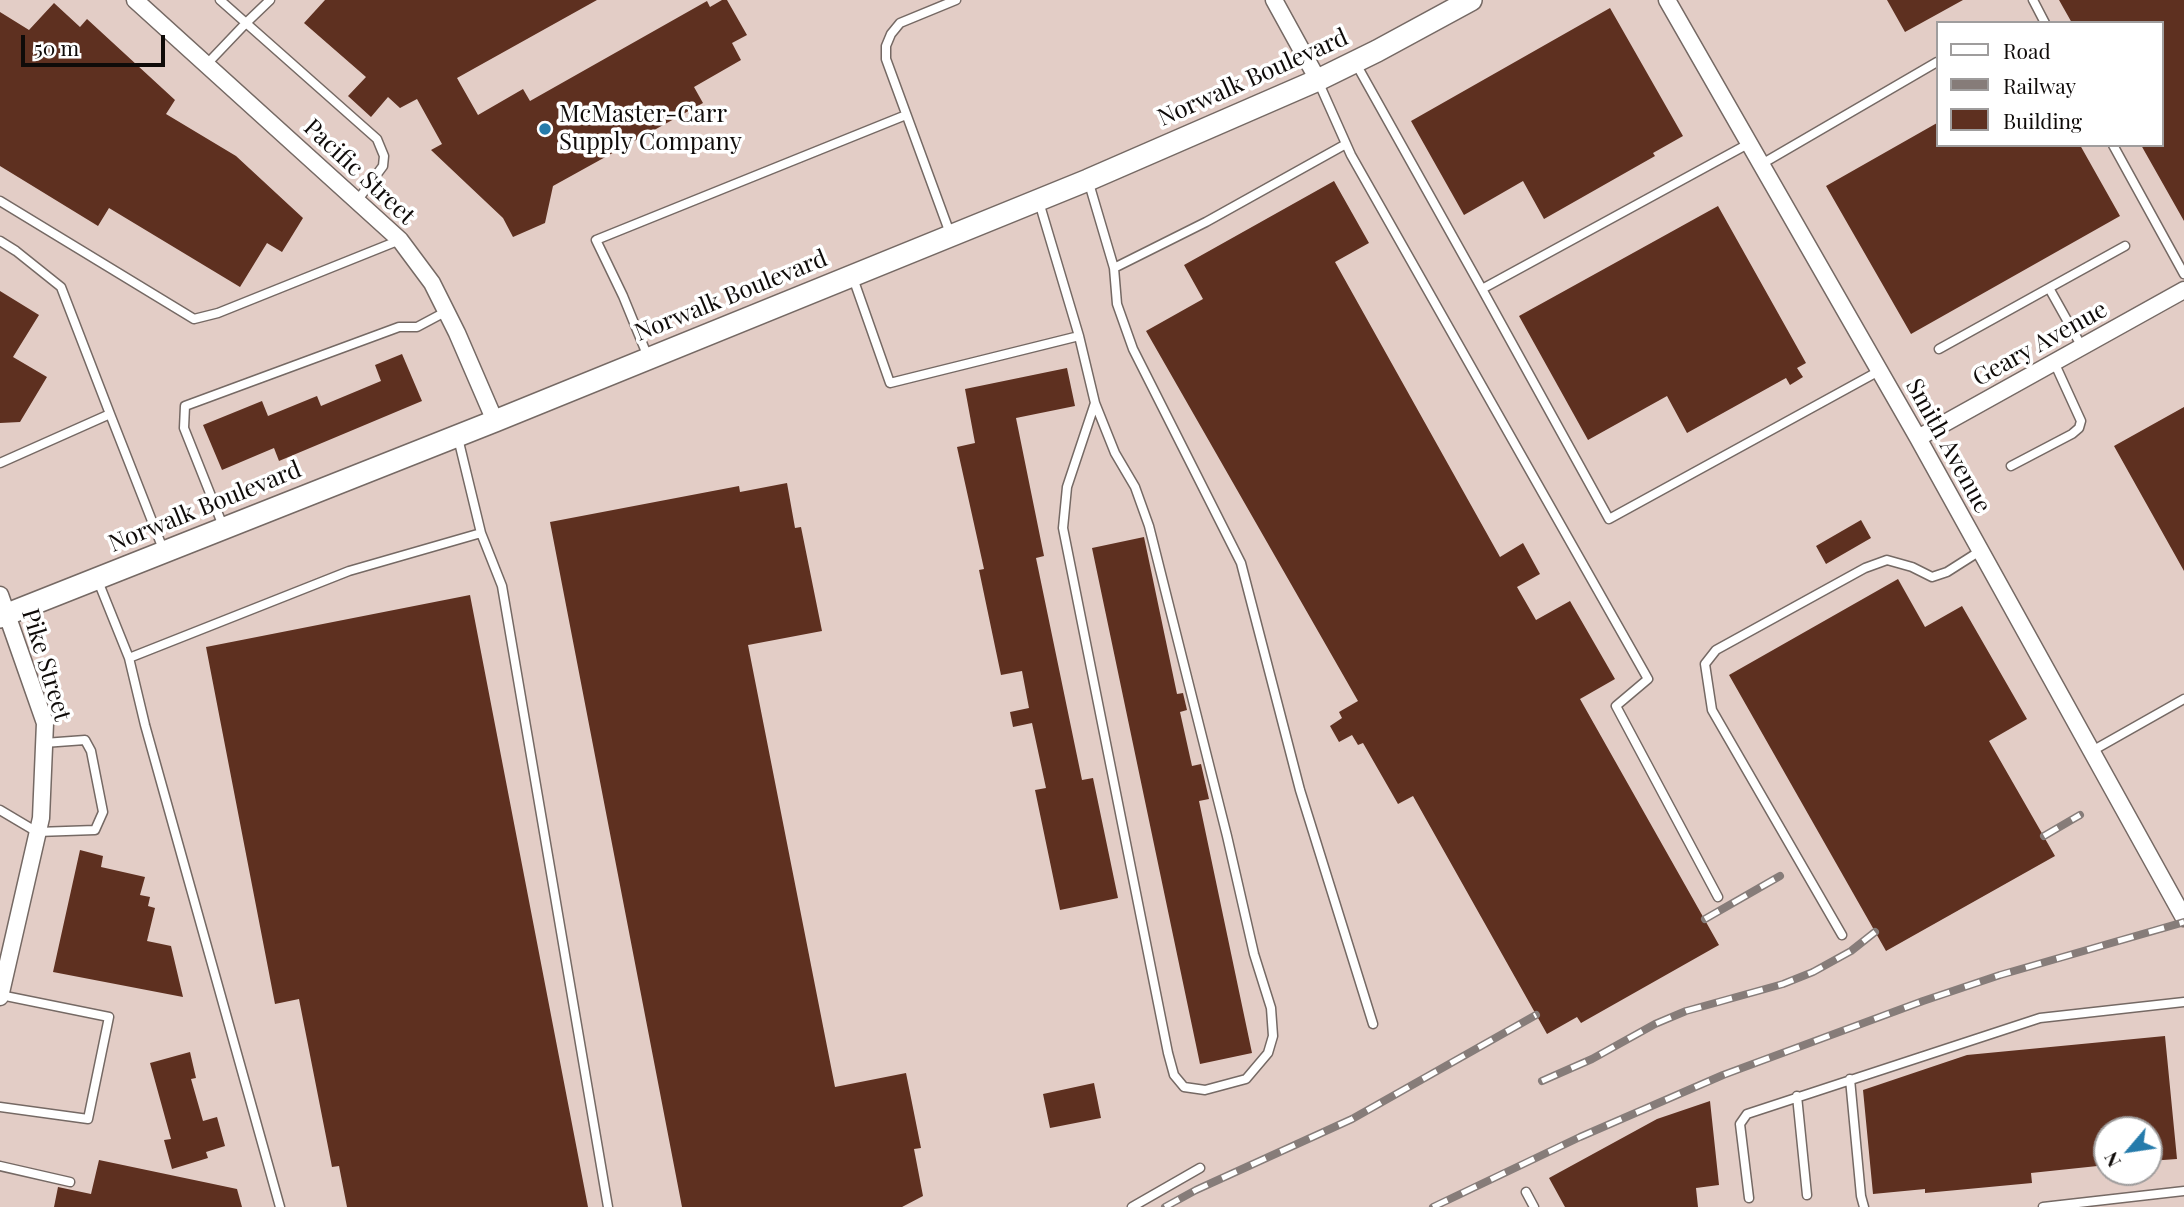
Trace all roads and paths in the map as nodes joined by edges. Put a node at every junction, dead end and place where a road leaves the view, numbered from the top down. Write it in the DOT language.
graph roads {
  1 [pos="135,0"];
  2 [pos="220,0"];
  3 [pos="270,0"];
  4 [pos="956,0"];
  5 [pos="1274,0"];
  6 [pos="1471,0"];
  7 [pos="1667,0"];
  8 [pos="2033,0"];
  9 [pos="2044,21"];
  10 [pos="246,23"];
  11 [pos="1355,62"];
  12 [pos="1936,63"];
  13 [pos="206,65"];
  14 [pos="1318,80"];
  15 [pos="906,115"];
  16 [pos="1346,144"];
  17 [pos="1748,144"];
  18 [pos="2114,147"];
  19 [pos="1760,165"];
  20 [pos="1088,180"];
  21 [pos="1038,200"];
  22 [pos="0,201"];
  23 [pos="357,201"];
  24 [pos="951,236"];
  25 [pos="400,240"];
  26 [pos="0,241"];
  27 [pos="2125,246"];
  28 [pos="1114,268"];
  29 [pos="2184,274"];
  30 [pos="852,275"];
  31 [pos="2049,288"];
  32 [pos="1482,289"];
  33 [pos="2184,290"];
  34 [pos="447,311"];
  35 [pos="1079,336"];
  36 [pos="2082,346"];
  37 [pos="1939,349"];
  38 [pos="649,358"];
  39 [pos="2054,362"];
  40 [pos="1879,371"];
  41 [pos="1095,404"];
  42 [pos="110,414"];
  43 [pos="495,421"];
  44 [pos="457,436"];
  45 [pos="1918,438"];
  46 [pos="0,463"];
  47 [pos="2011,466"];
  48 [pos="224,528"];
  49 [pos="481,533"];
  50 [pos="1980,551"];
  51 [pos="164,552"];
  52 [pos="97,578"];
  53 [pos="2,609"];
  54 [pos="129,658"];
  55 [pos="2184,699"];
  56 [pos="44,743"];
  57 [pos="2092,751"];
  58 [pos="0,810"];
  59 [pos="37,832"];
  60 [pos="1718,897"];
  61 [pos="2184,918"];
  62 [pos="1842,934"];
  63 [pos="0,996"];
  64 [pos="2184,1002"];
  65 [pos="1373,1024"];
  66 [pos="1850,1079"];
  67 [pos="1797,1096"];
  68 [pos="0,1107"];
  69 [pos="0,1166"];
  70 [pos="1200,1168"];
  71 [pos="71,1182"];
  72 [pos="2184,1191"];
  73 [pos="1526,1192"];
  74 [pos="1807,1195"];
  75 [pos="1749,1198"];
  76 [pos="280,1207"];
  77 [pos="608,1207"];
  78 [pos="1132,1207"];
  79 [pos="1534,1207"];
  80 [pos="1864,1207"];
  81 [pos="2043,1207"];
  1 -- 13 [label="street, Pacific Street"];
  2 -- 10 [label="lane"];
  3 -- 10 [label="lane"];
  4 -- 15 [label="lane"];
  5 -- 14 [label="street"];
  6 -- 11 [label="main road, Norwalk Boulevard"];
  7 -- 17 [label="street, Smith Avenue"];
  8 -- 9 [label="lane"];
  10 -- 13 [label="lane"];
  10 -- 23 [label="lane"];
  11 -- 14 [label="main road, Norwalk Boulevard"];
  11 -- 32 [label="lane"];
  12 -- 19 [label="lane"];
  13 -- 23 [label="street, Pacific Street"];
  14 -- 16 [label="lane"];
  14 -- 20 [label="main road, Norwalk Boulevard"];
  15 -- 24 [label="lane"];
  15 -- 38 [label="lane"];
  16 -- 28 [label="lane"];
  16 -- 60 [label="lane"];
  17 -- 19 [label="street, Smith Avenue"];
  17 -- 32 [label="lane"];
  18 -- 29 [label="lane"];
  19 -- 40 [label="street, Smith Avenue"];
  20 -- 21 [label="main road, Norwalk Boulevard"];
  20 -- 28 [label="lane"];
  21 -- 24 [label="main road, Norwalk Boulevard"];
  21 -- 35 [label="lane"];
  22 -- 25 [label="lane"];
  23 -- 25 [label="street, Pacific Street"];
  24 -- 30 [label="main road, Norwalk Boulevard"];
  25 -- 34 [label="street, Pacific Street"];
  26 -- 42 [label="lane"];
  27 -- 31 [label="lane"];
  28 -- 65 [label="lane"];
  30 -- 35 [label="lane"];
  30 -- 38 [label="main road, Norwalk Boulevard"];
  31 -- 36 [label="lane"];
  31 -- 37 [label="lane"];
  32 -- 40 [label="lane"];
  33 -- 36 [label="street, Geary Avenue"];
  34 -- 43 [label="street, Pacific Street"];
  34 -- 48 [label="lane"];
  35 -- 41 [label="lane"];
  36 -- 39 [label="street, Geary Avenue"];
  38 -- 43 [label="main road, Norwalk Boulevard"];
  39 -- 45 [label="street, Geary Avenue"];
  39 -- 47 [label="lane"];
  40 -- 45 [label="street, Smith Avenue"];
  41 -- 41 [label="lane"];
  42 -- 46 [label="lane"];
  42 -- 51 [label="lane"];
  43 -- 44 [label="main road, Norwalk Boulevard"];
  44 -- 48 [label="main road, Norwalk Boulevard"];
  44 -- 49 [label="lane"];
  45 -- 50 [label="street, Smith Avenue"];
  48 -- 51 [label="main road, Norwalk Boulevard"];
  49 -- 54 [label="lane"];
  49 -- 77 [label="lane"];
  50 -- 57 [label="street, Smith Avenue"];
  50 -- 62 [label="lane"];
  51 -- 52 [label="main road, Norwalk Boulevard"];
  52 -- 53 [label="main road, Norwalk Boulevard"];
  52 -- 54 [label="lane"];
  53 -- 56 [label="street, Pike Street"];
  54 -- 76 [label="lane"];
  55 -- 57 [label="lane"];
  56 -- 59 [label="street, Pike Street"];
  56 -- 59 [label="lane"];
  57 -- 61 [label="street, Smith Avenue"];
  58 -- 59 [label="lane"];
  59 -- 63 [label="street, Pike Street"];
  63 -- 68 [label="lane"];
  64 -- 66 [label="lane"];
  66 -- 67 [label="lane"];
  66 -- 80 [label="lane"];
  67 -- 74 [label="lane"];
  67 -- 75 [label="lane"];
  69 -- 71 [label="lane"];
  70 -- 78 [label="lane"];
  72 -- 81 [label="lane"];
  73 -- 79 [label="lane"];
}
